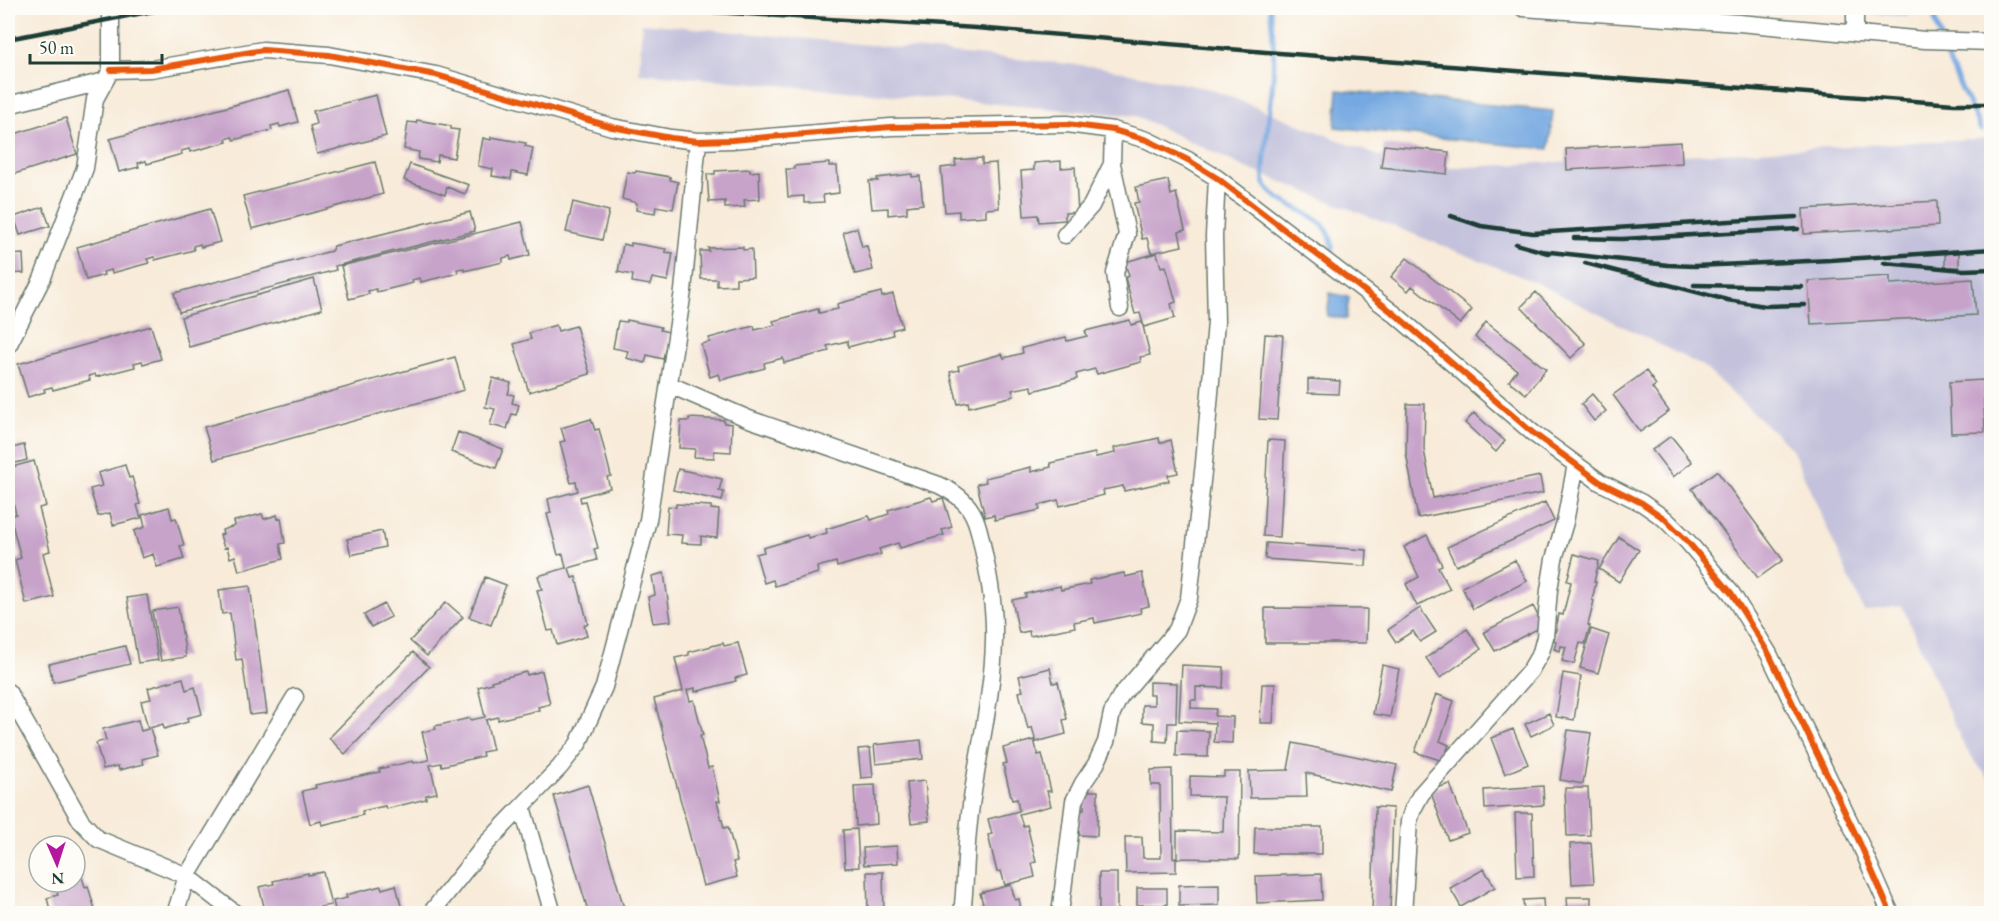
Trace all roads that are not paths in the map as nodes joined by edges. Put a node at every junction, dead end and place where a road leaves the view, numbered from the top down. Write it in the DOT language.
graph roads {
  1 [pos="111,8"];
  2 [pos="1522,8"];
  3 [pos="1855,8"];
  4 [pos="1855,34"];
  5 [pos="1992,42"];
  6 [pos="108,76"];
  7 [pos="8,105"];
  8 [pos="1113,130"];
  9 [pos="698,141"];
  10 [pos="1112,164"];
  11 [pos="1217,178"];
  12 [pos="1065,235"];
  13 [pos="1120,308"];
  14 [pos="8,346"];
  15 [pos="670,385"];
  16 [pos="1576,464"];
  17 [pos="8,692"];
  18 [pos="295,697"];
  19 [pos="522,807"];
  20 [pos="187,876"];
  21 [pos="175,914"];
  22 [pos="236,914"];
  23 [pos="430,914"];
  24 [pos="553,914"];
  25 [pos="962,914"];
  26 [pos="1060,914"];
  27 [pos="1403,914"];
  28 [pos="1891,914"];
  1 -- 6 [label="street"];
  2 -- 4 [label="street"];
  3 -- 4 [label="street"];
  4 -- 5 [label="street"];
  6 -- 7 [label="street"];
  6 -- 9 [label="street"];
  6 -- 14 [label="street"];
  8 -- 9 [label="street"];
  8 -- 10 [label="street"];
  8 -- 11 [label="street"];
  9 -- 15 [label="street"];
  10 -- 12 [label="street"];
  10 -- 13 [label="street"];
  11 -- 16 [label="street"];
  11 -- 26 [label="street"];
  15 -- 19 [label="street"];
  15 -- 25 [label="street"];
  16 -- 27 [label="street"];
  16 -- 28 [label="street"];
  17 -- 20 [label="street"];
  18 -- 20 [label="street"];
  19 -- 23 [label="street"];
  19 -- 24 [label="street"];
  20 -- 21 [label="street"];
  20 -- 22 [label="street"];
}
